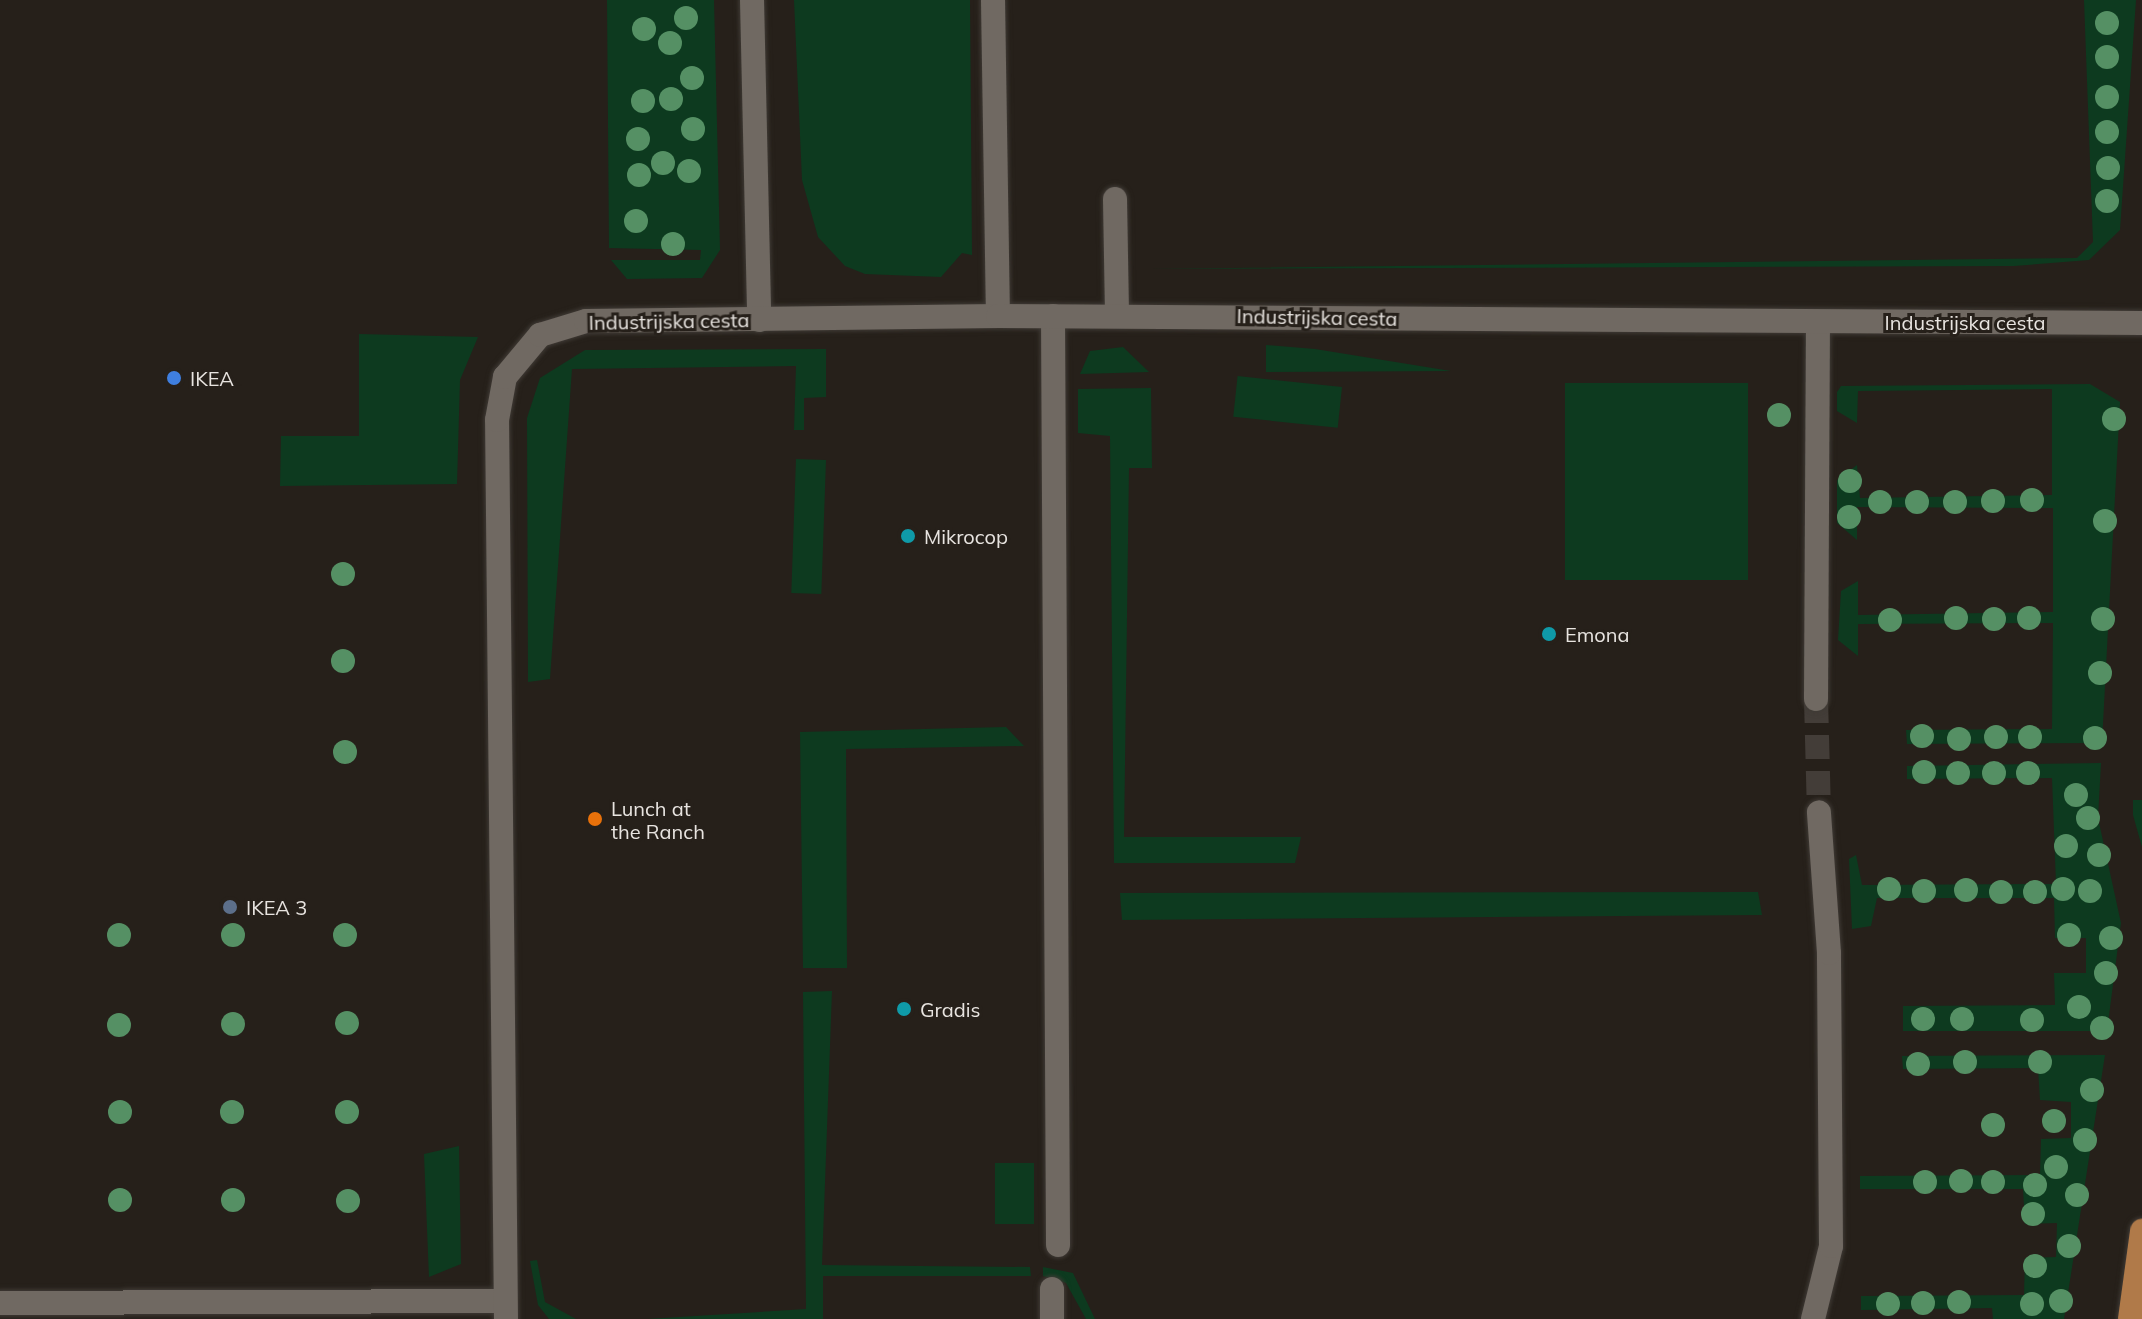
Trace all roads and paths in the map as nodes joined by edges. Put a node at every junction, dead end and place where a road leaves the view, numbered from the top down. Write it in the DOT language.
graph roads {
  1 [pos="752,0"];
  2 [pos="993,0"];
  3 [pos="1115,199"];
  4 [pos="1117,315"];
  5 [pos="998,316"];
  6 [pos="1053,316"];
  7 [pos="759,320"];
  8 [pos="1818,322"];
  9 [pos="2142,323"];
  10 [pos="1816,699"];
  11 [pos="1819,812"];
  12 [pos="2142,1231"];
  13 [pos="1058,1245"];
  14 [pos="1052,1289"];
  15 [pos="0,1303"];
  16 [pos="504,1310"];
  17 [pos="1052,1319"];
  18 [pos="1813,1319"];
  19 [pos="2130,1319"];
  1 -- 7 [label="street"];
  2 -- 5 [label="street"];
  3 -- 4 [label="street"];
  4 -- 6 [label="street, Industrijska cesta"];
  4 -- 8 [label="street, Industrijska cesta"];
  5 -- 6 [label="street, Industrijska cesta"];
  5 -- 7 [label="street, Industrijska cesta"];
  6 -- 13 [label="street"];
  7 -- 16 [label="street, Industrijska cesta"];
  8 -- 9 [label="street, Industrijska cesta"];
  8 -- 10 [label="street"];
  11 -- 18 [label="street"];
  12 -- 19 [label="main road"];
  14 -- 17 [label="street"];
  15 -- 16 [label="street"];
}
